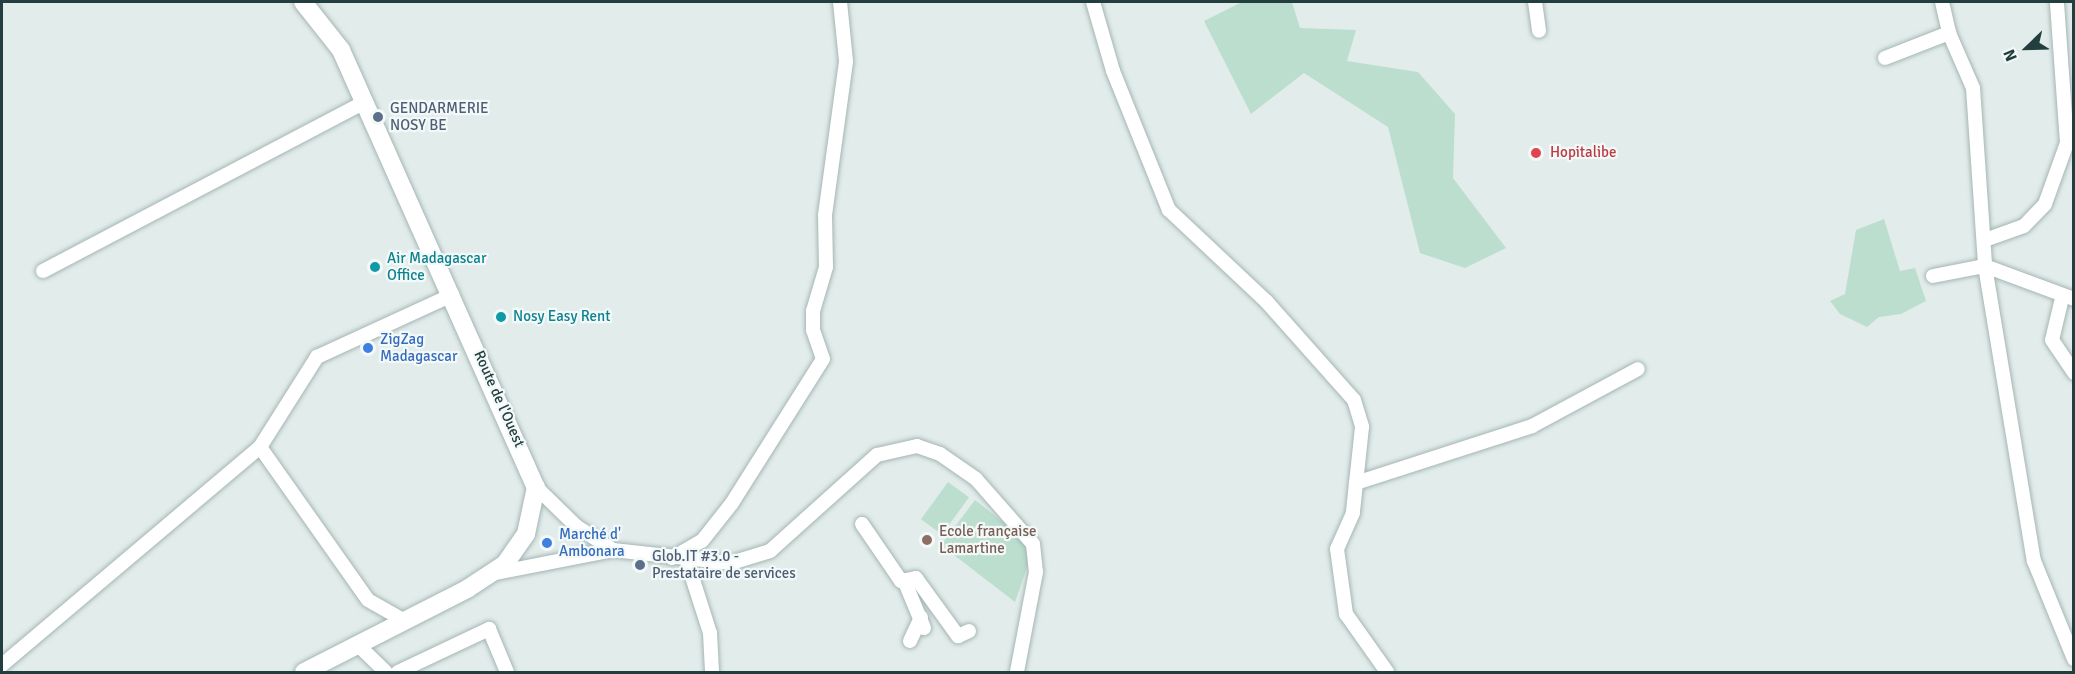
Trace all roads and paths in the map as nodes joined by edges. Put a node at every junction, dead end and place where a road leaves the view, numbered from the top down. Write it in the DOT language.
graph roads {
  1 [pos="303,2"];
  2 [pos="840,2"];
  3 [pos="1093,2"];
  4 [pos="1535,2"];
  5 [pos="1942,2"];
  6 [pos="2057,2"];
  7 [pos="1539,31"];
  8 [pos="1949,33"];
  9 [pos="1885,58"];
  10 [pos="366,102"];
  11 [pos="1985,240"];
  12 [pos="1985,266"];
  13 [pos="44,271"];
  14 [pos="1933,276"];
  15 [pos="452,295"];
  16 [pos="2068,299"];
  17 [pos="1638,369"];
  18 [pos="2073,373"];
  19 [pos="260,447"];
  20 [pos="1356,483"];
  21 [pos="536,487"];
  22 [pos="862,524"];
  23 [pos="613,550"];
  24 [pos="672,558"];
  25 [pos="687,561"];
  26 [pos="492,574"];
  27 [pos="904,580"];
  28 [pos="405,621"];
  29 [pos="969,631"];
  30 [pos="910,641"];
  31 [pos="358,646"];
  32 [pos="2073,658"];
  33 [pos="2,665"];
  34 [pos="304,672"];
  35 [pos="386,672"];
  36 [pos="398,672"];
  37 [pos="507,672"];
  38 [pos="712,672"];
  39 [pos="1017,672"];
  40 [pos="1387,672"];
  1 -- 10 [label="main road, Route de l'Ouest"];
  2 -- 24 [label="street"];
  3 -- 20 [label="street"];
  4 -- 7 [label="street"];
  5 -- 8 [label="street"];
  6 -- 11 [label="street"];
  8 -- 9 [label="street"];
  8 -- 11 [label="street"];
  10 -- 13 [label="street"];
  10 -- 15 [label="main road, Route de l'Ouest"];
  11 -- 12 [label="street"];
  12 -- 14 [label="street"];
  12 -- 16 [label="street"];
  12 -- 32 [label="street"];
  15 -- 19 [label="street"];
  15 -- 21 [label="main road, Route de l'Ouest"];
  16 -- 18 [label="street"];
  17 -- 20 [label="street"];
  19 -- 28 [label="street"];
  19 -- 33 [label="street"];
  20 -- 40 [label="street"];
  21 -- 23 [label="street"];
  21 -- 26 [label="main road"];
  22 -- 27 [label="street"];
  23 -- 24 [label="street"];
  23 -- 26 [label="street"];
  24 -- 25 [label="street"];
  25 -- 38 [label="street"];
  25 -- 39 [label="street"];
  26 -- 28 [label="main road"];
  27 -- 29 [label="street"];
  27 -- 30 [label="street"];
  28 -- 31 [label="main road"];
  31 -- 34 [label="main road"];
  31 -- 35 [label="street"];
  36 -- 37 [label="street"];
}
